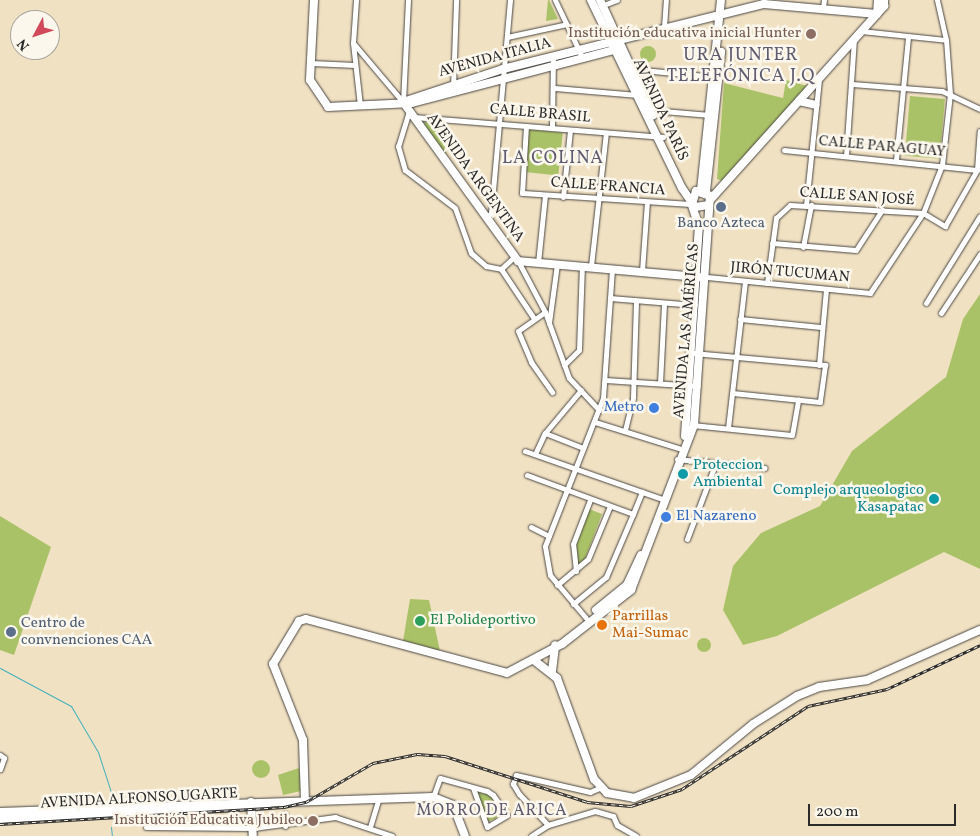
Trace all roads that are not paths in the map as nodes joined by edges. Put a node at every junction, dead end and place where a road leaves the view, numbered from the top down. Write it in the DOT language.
graph roads {
  1 [pos="314,0"];
  2 [pos="356,0"];
  3 [pos="408,0"];
  4 [pos="456,0"];
  5 [pos="510,0"];
  6 [pos="555,0"];
  7 [pos="591,0"];
  8 [pos="617,0"];
  9 [pos="666,0"];
  10 [pos="721,0"];
  11 [pos="889,0"];
  12 [pos="937,0"];
  13 [pos="882,2"];
  14 [pos="824,4"];
  15 [pos="599,5"];
  16 [pos="720,14"];
  17 [pos="876,14"];
  18 [pos="567,24"];
  19 [pos="664,28"];
  20 [pos="862,32"];
  21 [pos="507,37"];
  22 [pos="908,37"];
  23 [pos="614,39"];
  24 [pos="854,39"];
  25 [pos="946,40"];
  26 [pos="353,43"];
  27 [pos="619,49"];
  28 [pos="579,50"];
  29 [pos="553,57"];
  30 [pos="583,59"];
  31 [pos="310,63"];
  32 [pos="355,65"];
  33 [pos="556,66"];
  34 [pos="503,69"];
  35 [pos="632,69"];
  36 [pos="716,76"];
  37 [pos="819,78"];
  38 [pos="503,79"];
  39 [pos="852,84"];
  40 [pos="452,87"];
  41 [pos="555,88"];
  42 [pos="903,88"];
  43 [pos="950,94"];
  44 [pos="638,95"];
  45 [pos="799,101"];
  46 [pos="404,102"];
  47 [pos="360,105"];
  48 [pos="816,105"];
  49 [pos="980,109"];
  50 [pos="650,110"];
  51 [pos="412,114"];
  52 [pos="713,115"];
  53 [pos="498,123"];
  54 [pos="526,126"];
  55 [pos="552,128"];
  56 [pos="570,130"];
  57 [pos="980,131"];
  58 [pos="606,133"];
  59 [pos="660,137"];
  60 [pos="784,150"];
  61 [pos="811,153"];
  62 [pos="846,156"];
  63 [pos="896,160"];
  64 [pos="942,165"];
  65 [pos="977,170"];
  66 [pos="692,195"];
  67 [pos="545,196"];
  68 [pos="707,196"];
  69 [pos="563,197"];
  70 [pos="598,200"];
  71 [pos="647,202"];
  72 [pos="692,204"];
  73 [pos="808,205"];
  74 [pos="882,210"];
  75 [pos="923,214"];
  76 [pos="980,216"];
  77 [pos="487,217"];
  78 [pos="772,243"];
  79 [pos="803,247"];
  80 [pos="980,254"];
  81 [pos="517,258"];
  82 [pos="538,263"];
  83 [pos="557,264"];
  84 [pos="582,266"];
  85 [pos="591,266"];
  86 [pos="612,268"];
  87 [pos="501,269"];
  88 [pos="642,271"];
  89 [pos="696,277"];
  90 [pos="707,277"];
  91 [pos="745,281"];
  92 [pos="767,283"];
  93 [pos="826,288"];
  94 [pos="610,298"];
  95 [pos="636,301"];
  96 [pos="664,303"];
  97 [pos="926,303"];
  98 [pos="695,306"];
  99 [pos="545,312"];
  100 [pos="941,313"];
  101 [pos="533,317"];
  102 [pos="740,319"];
  103 [pos="549,323"];
  104 [pos="821,327"];
  105 [pos="696,353"];
  106 [pos="736,357"];
  107 [pos="564,365"];
  108 [pos="822,365"];
  109 [pos="605,380"];
  110 [pos="634,381"];
  111 [pos="660,382"];
  112 [pos="694,385"];
  113 [pos="581,390"];
  114 [pos="552,392"];
  115 [pos="732,393"];
  116 [pos="798,400"];
  117 [pos="599,410"];
  118 [pos="595,422"];
  119 [pos="691,425"];
  120 [pos="728,428"];
  121 [pos="625,430"];
  122 [pos="545,433"];
  123 [pos="583,448"];
  124 [pos="681,449"];
  125 [pos="525,451"];
  126 [pos="535,454"];
  127 [pos="679,460"];
  128 [pos="715,465"];
  129 [pos="765,468"];
  130 [pos="575,469"];
  131 [pos="527,475"];
  132 [pos="567,491"];
  133 [pos="642,492"];
  134 [pos="590,500"];
  135 [pos="663,500"];
  136 [pos="610,506"];
  137 [pos="633,514"];
  138 [pos="531,527"];
  139 [pos="549,536"];
  140 [pos="687,539"];
  141 [pos="576,570"];
  142 [pos="557,585"];
  143 [pos="573,604"];
  144 [pos="586,618"];
  145 [pos="980,630"];
  146 [pos="554,648"];
  147 [pos="535,661"];
  148 [pos="552,670"];
  149 [pos="0,755"];
  150 [pos="0,769"];
  151 [pos="601,787"];
  152 [pos="473,788"];
  153 [pos="433,797"];
  154 [pos="380,798"];
  155 [pos="305,802"];
  156 [pos="251,804"];
  157 [pos="110,809"];
  158 [pos="0,812"];
  159 [pos="286,814"];
  160 [pos="0,819"];
  161 [pos="548,825"];
  162 [pos="285,826"];
  163 [pos="146,827"];
  164 [pos="370,827"];
  165 [pos="253,832"];
  166 [pos="392,836"];
  167 [pos="466,836"];
  168 [pos="531,836"];
  169 [pos="636,836"];
  1 -- 31 [label="main road"];
  2 -- 26 [label="street"];
  3 -- 46 [label="street"];
  4 -- 40 [label="street"];
  5 -- 21 [label="street"];
  6 -- 18 [label="street"];
  7 -- 15 [label="main road, AVENIDA PARÍS"];
  8 -- 15 [label="street"];
  9 -- 19 [label="street"];
  10 -- 16 [label="main road, AVENIDA LAS AMÉRICAS"];
  11 -- 13 [label="street"];
  12 -- 25 [label="street"];
  13 -- 17 [label="main road"];
  14 -- 16 [label="main road, AVENIDA ITALIA"];
  14 -- 17 [label="main road, AVENIDA ITALIA"];
  15 -- 23 [label="main road, AVENIDA PARÍS"];
  16 -- 19 [label="main road, AVENIDA ITALIA"];
  16 -- 36 [label="main road, AVENIDA LAS AMÉRICAS"];
  17 -- 20 [label="main road"];
  18 -- 21 [label="street"];
  18 -- 28 [label="street"];
  19 -- 23 [label="main road, AVENIDA ITALIA"];
  20 -- 22 [label="street"];
  20 -- 24 [label="main road"];
  21 -- 34 [label="street"];
  22 -- 25 [label="street"];
  22 -- 42 [label="street"];
  23 -- 27 [label="main road, AVENIDA PARÍS"];
  23 -- 28 [label="main road, AVENIDA ITALIA"];
  24 -- 37 [label="main road"];
  24 -- 39 [label="street"];
  25 -- 43 [label="street"];
  26 -- 32 [label="street"];
  26 -- 46 [label="street"];
  27 -- 30 [label="main road, AVENIDA ITALIA"];
  27 -- 35 [label="main road, AVENIDA PARÍS"];
  27 -- 44 [label="main road, AVENIDA PARÍS"];
  28 -- 29 [label="main road, AVENIDA ITALIA"];
  28 -- 30 [label="street"];
  29 -- 33 [label="street"];
  29 -- 34 [label="main road, AVENIDA ITALIA"];
  30 -- 33 [label="main road, AVENIDA ITALIA"];
  31 -- 32 [label="street"];
  31 -- 47 [label="main road, AVENIDA ITALIA"];
  32 -- 47 [label="street"];
  33 -- 38 [label="main road, AVENIDA ITALIA"];
  33 -- 41 [label="street"];
  34 -- 38 [label="street"];
  34 -- 40 [label="main road, AVENIDA ITALIA"];
  35 -- 36 [label="street"];
  35 -- 50 [label="main road, AVENIDA PARÍS"];
  36 -- 52 [label="main road, AVENIDA LAS AMÉRICAS"];
  37 -- 45 [label="main road"];
  37 -- 48 [label="street"];
  38 -- 40 [label="main road, AVENIDA ITALIA"];
  38 -- 53 [label="street"];
  39 -- 42 [label="street"];
  39 -- 62 [label="street"];
  40 -- 46 [label="main road, AVENIDA ITALIA"];
  41 -- 44 [label="street"];
  41 -- 55 [label="street"];
  42 -- 43 [label="street"];
  42 -- 63 [label="street"];
  43 -- 49 [label="street"];
  43 -- 64 [label="street"];
  44 -- 59 [label="main road, AVENIDA PARÍS"];
  45 -- 48 [label="main road"];
  45 -- 68 [label="main road"];
  46 -- 47 [label="main road, AVENIDA ITALIA"];
  46 -- 51 [label="main road, AVENIDA ARGENTINA"];
  48 -- 61 [label="street"];
  50 -- 52 [label="street"];
  50 -- 59 [label="main road, AVENIDA PARÍS"];
  51 -- 53 [label="street, CALLE BRASIL"];
  51 -- 77 [label="main road, AVENIDA ARGENTINA"];
  51 -- 87 [label="street"];
  52 -- 68 [label="main road, AVENIDA LAS AMÉRICAS"];
  53 -- 54 [label="street, CALLE BRASIL"];
  53 -- 77 [label="street"];
  54 -- 55 [label="street, CALLE BRASIL"];
  54 -- 67 [label="street, CALLE FRANCIA"];
  55 -- 56 [label="street, CALLE BRASIL"];
  56 -- 58 [label="street, CALLE BRASIL"];
  56 -- 69 [label="street"];
  57 -- 65 [label="street"];
  58 -- 59 [label="street, CALLE BRASIL"];
  58 -- 70 [label="street"];
  59 -- 66 [label="main road, AVENIDA PARÍS"];
  59 -- 72 [label="main road, AVENIDA PARÍS"];
  60 -- 61 [label="street, CALLE PARAGUAY"];
  61 -- 62 [label="street, CALLE PARAGUAY"];
  61 -- 73 [label="street"];
  62 -- 63 [label="street, CALLE PARAGUAY"];
  63 -- 64 [label="street, CALLE PARAGUAY"];
  64 -- 65 [label="street, CALLE PARAGUAY"];
  64 -- 75 [label="street"];
  65 -- 75 [label="street, CALLE SAN JOSÉ"];
  66 -- 68 [label="main road"];
  66 -- 72 [label="main road"];
  67 -- 69 [label="street, CALLE FRANCIA"];
  67 -- 82 [label="street"];
  68 -- 72 [label="main road"];
  68 -- 90 [label="main road, AVENIDA LAS AMÉRICAS"];
  69 -- 70 [label="street, CALLE FRANCIA"];
  70 -- 71 [label="street, CALLE FRANCIA"];
  70 -- 85 [label="street"];
  71 -- 72 [label="street, CALLE FRANCIA"];
  71 -- 88 [label="street"];
  72 -- 89 [label="main road, AVENIDA LAS AMÉRICAS"];
  73 -- 74 [label="street, CALLE SAN JOSÉ"];
  73 -- 78 [label="street, CALLE SAN JOSÉ"];
  73 -- 79 [label="street"];
  74 -- 75 [label="street, CALLE SAN JOSÉ"];
  74 -- 79 [label="street"];
  75 -- 93 [label="street, JIRÓN TUCUMAN"];
  76 -- 97 [label="street"];
  77 -- 81 [label="main road, AVENIDA ARGENTINA"];
  78 -- 79 [label="street"];
  78 -- 92 [label="street, CALLE SAN JOSÉ"];
  80 -- 100 [label="street"];
  81 -- 82 [label="main road, AVENIDA ARGENTINA"];
  81 -- 87 [label="street"];
  81 -- 99 [label="street"];
  82 -- 83 [label="main road, AVENIDA ARGENTINA"];
  83 -- 84 [label="main road, AVENIDA ARGENTINA"];
  83 -- 103 [label="street"];
  84 -- 85 [label="main road, AVENIDA ARGENTINA"];
  84 -- 107 [label="street"];
  85 -- 86 [label="main road, AVENIDA ARGENTINA"];
  86 -- 88 [label="main road, AVENIDA ARGENTINA"];
  86 -- 94 [label="street"];
  87 -- 101 [label="street"];
  88 -- 89 [label="main road, AVENIDA ARGENTINA"];
  89 -- 90 [label="main road, AVENIDA ARGENTINA"];
  89 -- 98 [label="main road, AVENIDA LAS AMÉRICAS"];
  90 -- 91 [label="street, JIRÓN TUCUMAN"];
  90 -- 105 [label="main road, AVENIDA LAS AMÉRICAS"];
  91 -- 92 [label="street, JIRÓN TUCUMAN"];
  91 -- 102 [label="street"];
  92 -- 93 [label="street, JIRÓN TUCUMAN"];
  93 -- 104 [label="street"];
  94 -- 95 [label="street"];
  94 -- 109 [label="street"];
  95 -- 96 [label="street"];
  95 -- 110 [label="street"];
  96 -- 98 [label="street"];
  96 -- 111 [label="street"];
  98 -- 105 [label="main road, AVENIDA LAS AMÉRICAS"];
  99 -- 101 [label="street"];
  99 -- 103 [label="street"];
  101 -- 114 [label="street"];
  102 -- 104 [label="street"];
  102 -- 106 [label="street"];
  103 -- 107 [label="street"];
  104 -- 108 [label="street"];
  105 -- 106 [label="street"];
  105 -- 112 [label="main road, AVENIDA LAS AMÉRICAS"];
  106 -- 108 [label="street"];
  106 -- 115 [label="street"];
  107 -- 113 [label="street"];
  108 -- 116 [label="street"];
  109 -- 110 [label="street"];
  109 -- 117 [label="street"];
  110 -- 111 [label="street"];
  110 -- 121 [label="street"];
  111 -- 112 [label="street"];
  112 -- 119 [label="main road, AVENIDA LAS AMÉRICAS"];
  113 -- 117 [label="street"];
  113 -- 122 [label="street"];
  115 -- 116 [label="street"];
  115 -- 120 [label="street"];
  116 -- 120 [label="street"];
  117 -- 118 [label="street"];
  118 -- 121 [label="street"];
  118 -- 123 [label="street"];
  119 -- 120 [label="street"];
  119 -- 124 [label="main road, AVENIDA LAS AMÉRICAS"];
  119 -- 127 [label="main road, AVENIDA LAS AMÉRICAS"];
  121 -- 124 [label="street"];
  122 -- 123 [label="street"];
  122 -- 126 [label="street"];
  123 -- 130 [label="street"];
  124 -- 127 [label="main road, AVENIDA LAS AMÉRICAS"];
  125 -- 126 [label="street"];
  126 -- 130 [label="street"];
  127 -- 128 [label="street"];
  127 -- 135 [label="main road, AVENIDA LAS AMÉRICAS"];
  128 -- 129 [label="street"];
  128 -- 140 [label="street"];
  130 -- 132 [label="street"];
  130 -- 133 [label="street"];
  131 -- 132 [label="street"];
  132 -- 134 [label="street"];
  132 -- 139 [label="street"];
  133 -- 135 [label="street"];
  133 -- 137 [label="street"];
  134 -- 136 [label="street"];
  134 -- 141 [label="street"];
  135 -- 144 [label="main road, AVENIDA LAS AMÉRICAS"];
  135 -- 146 [label="main road, AVENIDA LAS AMÉRICAS"];
  136 -- 137 [label="street"];
  136 -- 141 [label="street"];
  137 -- 143 [label="street"];
  138 -- 139 [label="street"];
  139 -- 142 [label="street"];
  141 -- 142 [label="street"];
  142 -- 143 [label="street"];
  143 -- 144 [label="street"];
  144 -- 146 [label="main road, AVENIDA LAS AMÉRICAS"];
  145 -- 151 [label="main road"];
  146 -- 147 [label="main road, AVENIDA LAS AMÉRICAS"];
  146 -- 148 [label="main road"];
  147 -- 148 [label="main road"];
  147 -- 155 [label="main road, AVENIDA LAS AMÉRICAS"];
  148 -- 151 [label="main road"];
  149 -- 150 [label="street"];
  151 -- 161 [label="street"];
  152 -- 152 [label="street"];
  152 -- 153 [label="street"];
  153 -- 154 [label="main road, AVENIDA ALFONSO UGARTE"];
  153 -- 167 [label="main road"];
  154 -- 155 [label="main road, AVENIDA ALFONSO UGARTE"];
  154 -- 164 [label="street"];
  155 -- 156 [label="main road, AVENIDA ALFONSO UGARTE"];
  156 -- 157 [label="main road, AVENIDA ALFONSO UGARTE"];
  156 -- 165 [label="main road"];
  157 -- 158 [label="main road, AVENIDA ALFONSO UGARTE"];
  157 -- 160 [label="main road, AVENIDA ALFONSO UGARTE"];
  159 -- 162 [label="street"];
  161 -- 168 [label="street"];
  161 -- 169 [label="street"];
  162 -- 164 [label="street"];
  162 -- 165 [label="street"];
  163 -- 165 [label="street"];
  164 -- 166 [label="street"];
}
